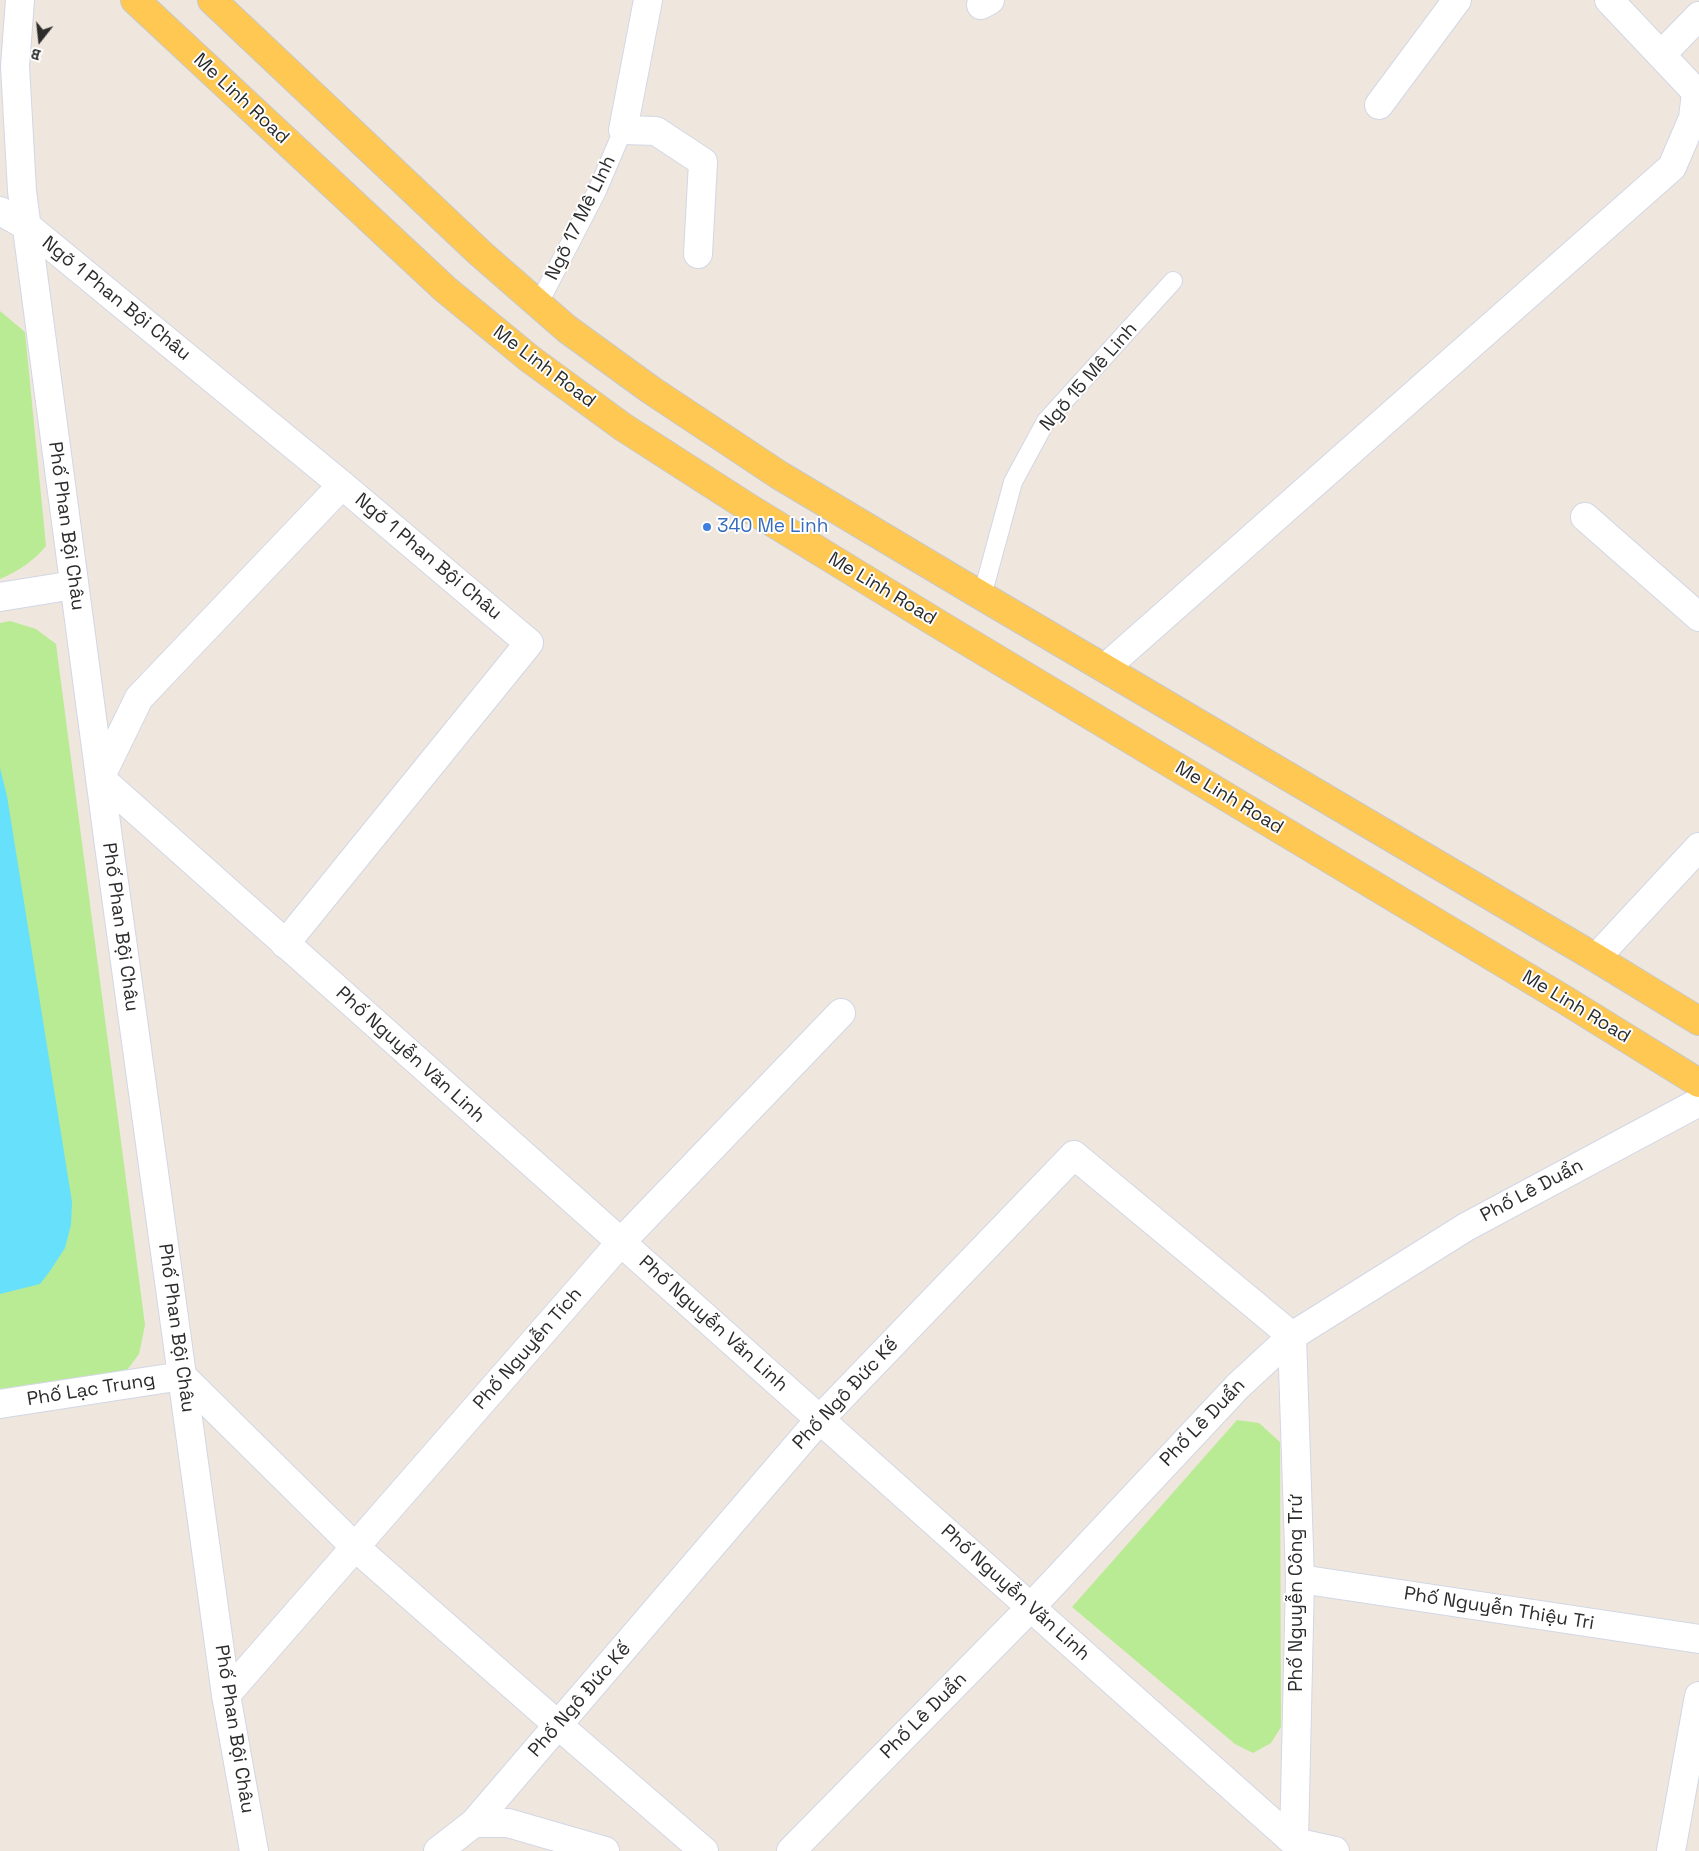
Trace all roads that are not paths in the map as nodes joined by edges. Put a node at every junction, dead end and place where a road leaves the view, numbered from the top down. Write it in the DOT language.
graph roads {
  1 [pos="20,0"];
  2 [pos="135,0"];
  3 [pos="212,0"];
  4 [pos="648,0"];
  5 [pos="1458,0"];
  6 [pos="1610,0"];
  7 [pos="1699,16"];
  8 [pos="1661,54"];
  9 [pos="1378,105"];
  10 [pos="623,130"];
  11 [pos="0,211"];
  12 [pos="27,226"];
  13 [pos="698,254"];
  14 [pos="1173,281"];
  15 [pos="538,305"];
  16 [pos="342,485"];
  17 [pos="1585,517"];
  18 [pos="74,585"];
  19 [pos="982,596"];
  20 [pos="0,598"];
  21 [pos="1699,617"];
  22 [pos="1105,668"];
  23 [pos="100,778"];
  24 [pos="1699,847"];
  25 [pos="285,944"];
  26 [pos="1596,958"];
  27 [pos="842,1012"];
  28 [pos="1699,1021"];
  29 [pos="1699,1083"];
  30 [pos="1699,1102"];
  31 [pos="621,1242"];
  32 [pos="1292,1336"];
  33 [pos="182,1376"];
  34 [pos="0,1404"];
  35 [pos="820,1420"];
  36 [pos="355,1547"];
  37 [pos="1300,1579"];
  38 [pos="1031,1608"];
  39 [pos="1699,1639"];
  40 [pos="226,1695"];
  41 [pos="1699,1696"];
  42 [pos="558,1726"];
  43 [pos="474,1823"];
  44 [pos="1294,1846"];
  45 [pos="254,1851"];
  46 [pos="438,1851"];
  47 [pos="605,1851"];
  48 [pos="704,1851"];
  49 [pos="791,1851"];
  50 [pos="1335,1851"];
  51 [pos="1671,1851"];
  1 -- 12 [label="street, Phố Phan Bội Châu"];
  2 -- 29 [label="main road, Me Linh Road"];
  3 -- 15 [label="main road"];
  4 -- 10 [label="street"];
  5 -- 9 [label="street"];
  6 -- 8 [label="street"];
  7 -- 8 [label="street"];
  8 -- 22 [label="street"];
  10 -- 13 [label="street"];
  10 -- 15 [label="lane, Ngõ 17 Mê LInh"];
  11 -- 12 [label="street, Ngõ 1 Phan Bội Châu"];
  12 -- 16 [label="street, Ngõ 1 Phan Bội Châu"];
  12 -- 18 [label="street, Phố Phan Bội Châu"];
  14 -- 19 [label="lane, Ngõ 15 Mê Linh"];
  15 -- 19 [label="main road"];
  16 -- 23 [label="street"];
  16 -- 25 [label="street, Ngõ 1 Phan Bội Châu"];
  17 -- 21 [label="street"];
  18 -- 20 [label="street"];
  18 -- 23 [label="street, Phố Phan Bội Châu"];
  19 -- 22 [label="main road"];
  22 -- 26 [label="main road"];
  23 -- 25 [label="street, Phố Nguyễn Văn Linh"];
  23 -- 33 [label="street, Phố Phan Bội Châu"];
  24 -- 26 [label="street"];
  25 -- 31 [label="street, Phố Nguyễn Văn Linh"];
  26 -- 28 [label="main road"];
  27 -- 31 [label="street, Phố Nguyễn Tích"];
  30 -- 32 [label="street, Phố Lê Duẩn"];
  31 -- 35 [label="street, Phố Nguyễn Văn Linh"];
  31 -- 36 [label="street, Phố Nguyễn Tích"];
  32 -- 35 [label="street, Phố Ngô Đức Kế"];
  32 -- 37 [label="street, Phố Nguyễn Công Trứ"];
  32 -- 38 [label="street, Phố Lê Duẩn"];
  33 -- 34 [label="street, Phố Lạc Trung"];
  33 -- 36 [label="street"];
  33 -- 40 [label="street, Phố Phan Bội Châu"];
  35 -- 38 [label="street, Phố Nguyễn Văn Linh"];
  35 -- 42 [label="street, Phố Ngô Đức Kế"];
  36 -- 40 [label="street, Phố Nguyễn Tích"];
  36 -- 42 [label="street"];
  37 -- 39 [label="street, Phố Nguyễn Thiệu Tri"];
  37 -- 44 [label="street, Phố Nguyễn Công Trứ"];
  38 -- 44 [label="street, Phố Nguyễn Văn Linh"];
  38 -- 49 [label="street, Phố Lê Duẩn"];
  40 -- 45 [label="street, Phố Phan Bội Châu"];
  41 -- 51 [label="street"];
  42 -- 43 [label="street, Phố Ngô Đức Kế"];
  42 -- 48 [label="street"];
  43 -- 46 [label="street, Phố Ngô Đức Kế"];
  43 -- 47 [label="street"];
  44 -- 50 [label="street, Phố Nguyễn Văn Linh"];
}
